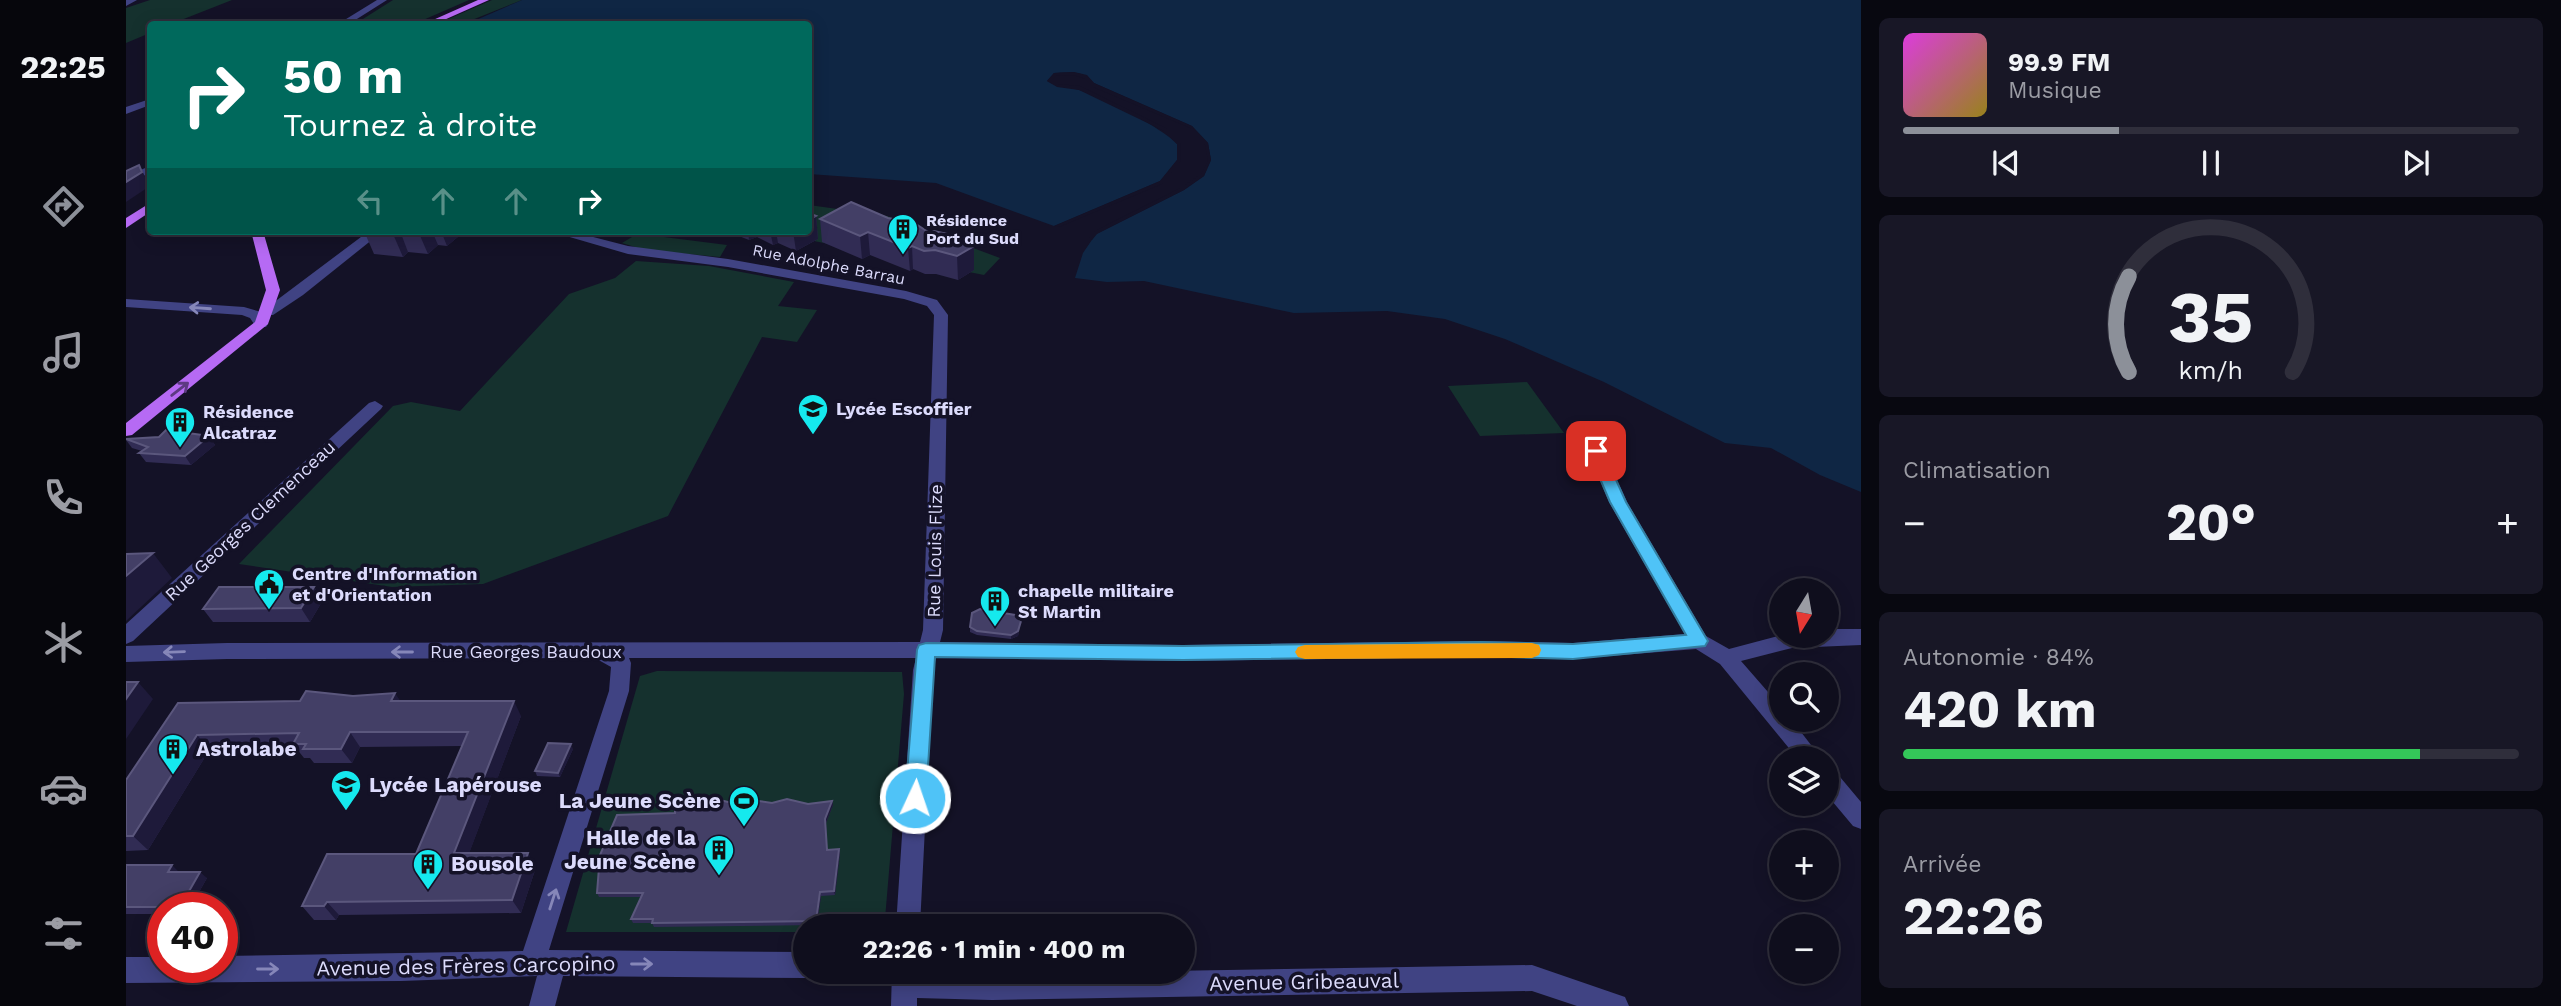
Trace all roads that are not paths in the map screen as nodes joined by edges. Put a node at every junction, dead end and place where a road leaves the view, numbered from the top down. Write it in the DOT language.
graph roads {
  1 [pos="133,0"];
  2 [pos="383,0"];
  3 [pos="474,0"];
  4 [pos="485,0"];
  5 [pos="126,3"];
  6 [pos="348,21"];
  7 [pos="426,21"];
  8 [pos="436,21"];
  9 [pos="147,103"];
  10 [pos="126,111"];
  11 [pos="147,170"];
  12 [pos="126,180"];
  13 [pos="147,209"];
  14 [pos="126,224"];
  15 [pos="258,235"];
  16 [pos="372,235"];
  17 [pos="570,235"];
  18 [pos="303,287"];
  19 [pos="273,290"];
  20 [pos="126,303"];
  21 [pos="932,303"];
  22 [pos="265,318"];
  23 [pos="375,406"];
  24 [pos="126,431"];
  25 [pos="1596,451"];
  26 [pos="126,636"];
  27 [pos="1861,637"];
  28 [pos="1699,641"];
  29 [pos="592,652"];
  30 [pos="126,654"];
  31 [pos="1727,658"];
  32 [pos="924,660"];
  33 [pos="619,691"];
  34 [pos="1800,746"];
  35 [pos="1839,792"];
  36 [pos="1861,819"];
  37 [pos="909,914"];
  38 [pos="543,963"];
  39 [pos="793,965"];
  40 [pos="126,970"];
  41 [pos="904,988"];
  42 [pos="542,1006"];
  43 [pos="1616,1006"];
  1 -- 5 [label="street"];
  2 -- 6 [label="street"];
  3 -- 7 [label="main road"];
  4 -- 8 [label="main road"];
  9 -- 10 [label="street"];
  11 -- 12 [label="street"];
  13 -- 14 [label="main road"];
  15 -- 19 [label="main road"];
  16 -- 18 [label="street"];
  17 -- 21 [label="street, Rue Adolphe Barrau"];
  18 -- 19 [label="street"];
  18 -- 22 [label="street"];
  19 -- 22 [label="main road"];
  22 -- 20 [label="street, one-way"];
  21 -- 32 [label="street, Rue Louis Flize"];
  24 -- 22 [label="main road, one-way"];
  23 -- 26 [label="street, Rue Georges Clemenceau"];
  25 -- 28 [label="street"];
  27 -- 31 [label="street"];
  28 -- 31 [label="street"];
  28 -- 32 [label="street"];
  29 -- 30 [label="street, Rue Georges Baudoux, one-way"];
  29 -- 32 [label="street, Rue Georges Baudoux"];
  29 -- 33 [label="street"];
  31 -- 34 [label="street"];
  32 -- 33 [label="street, Rue Georges Baudoux"];
  32 -- 37 [label="street, Rue Louis Flize"];
  38 -- 33 [label="street, one-way"];
  35 -- 36 [label="street"];
  38 -- 39 [label="street, Avenue des Frères Carcopino, one-way"];
  40 -- 38 [label="street, Avenue des Frères Carcopino, one-way"];
  38 -- 42 [label="street"];
  41 -- 43 [label="street, Avenue Gribeauval"];
}
